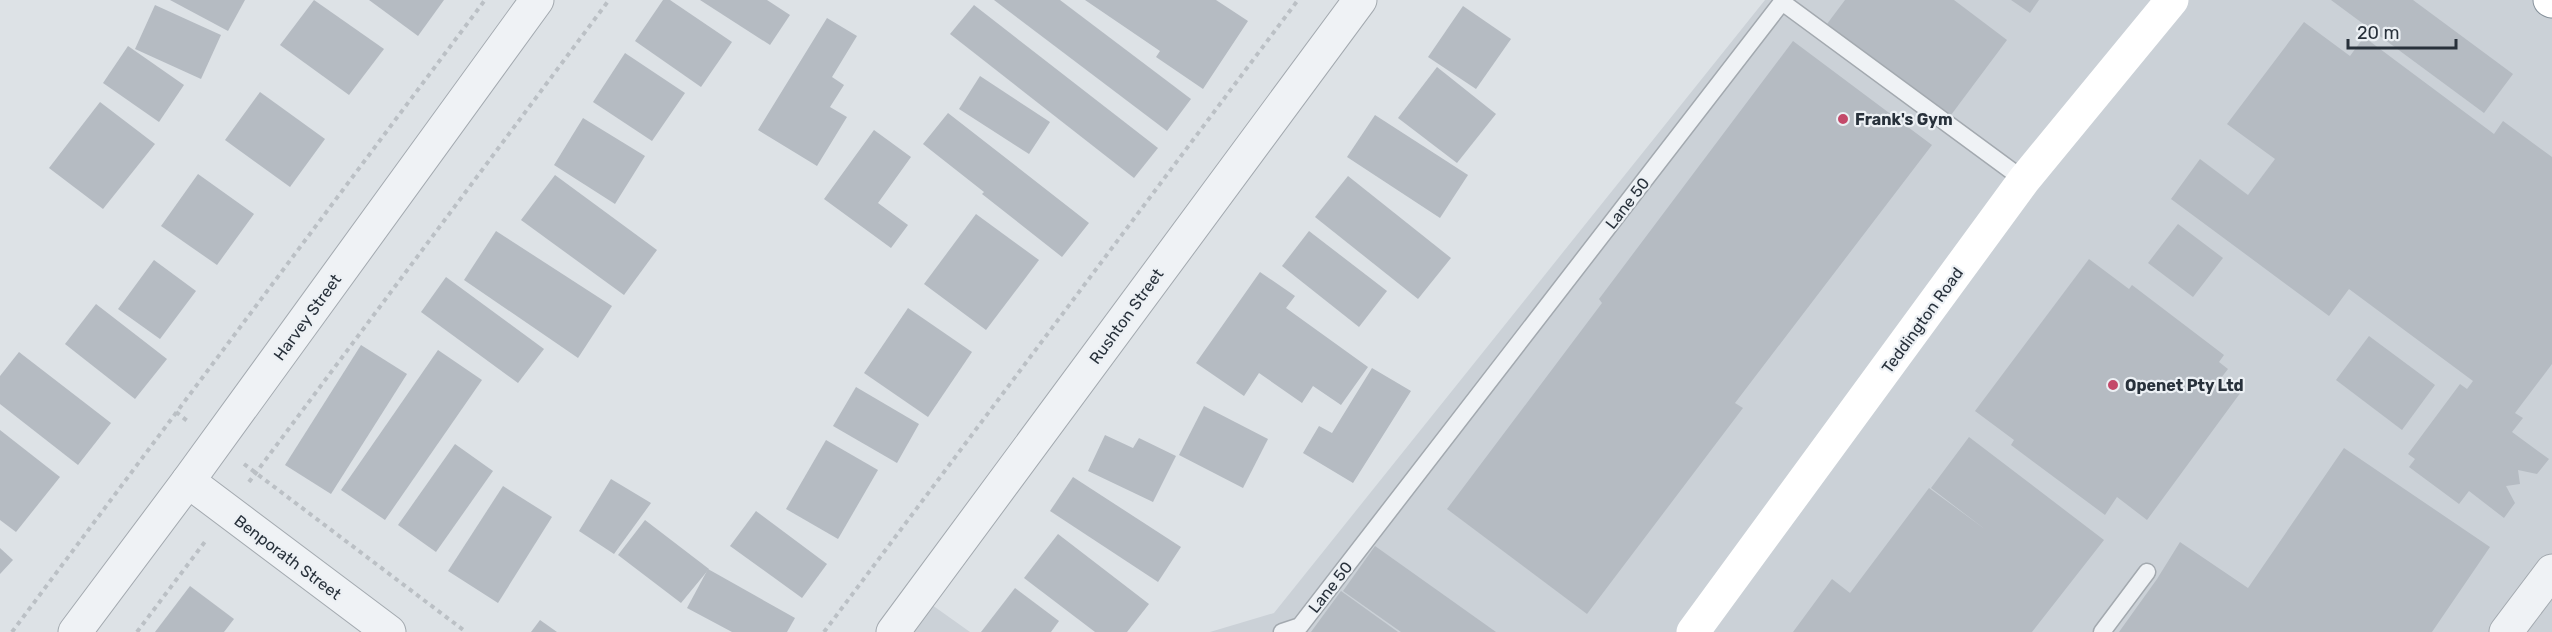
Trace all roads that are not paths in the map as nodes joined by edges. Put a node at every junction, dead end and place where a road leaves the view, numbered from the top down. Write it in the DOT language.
graph roads {
  1 [pos="537,0"];
  2 [pos="1360,0"];
  3 [pos="2165,5"];
  4 [pos="2024,180"];
  5 [pos="188,481"];
  6 [pos="2552,571"];
  7 [pos="2147,572"];
  8 [pos="75,632"];
  9 [pos="389,632"];
  10 [pos="893,632"];
  11 [pos="1282,632"];
  12 [pos="1693,632"];
  13 [pos="2102,632"];
  14 [pos="2506,632"];
  1 -- 5 [label="street, Harvey Street"];
  2 -- 10 [label="street, Rushton Street"];
  3 -- 4 [label="main road, Teddington Road"];
  4 -- 11 [label="lane, Lane 50"];
  4 -- 12 [label="main road, Teddington Road"];
  5 -- 8 [label="street, Harvey Street"];
  5 -- 9 [label="street, Benporath Street"];
  6 -- 14 [label="street"];
  7 -- 13 [label="lane"];
}
